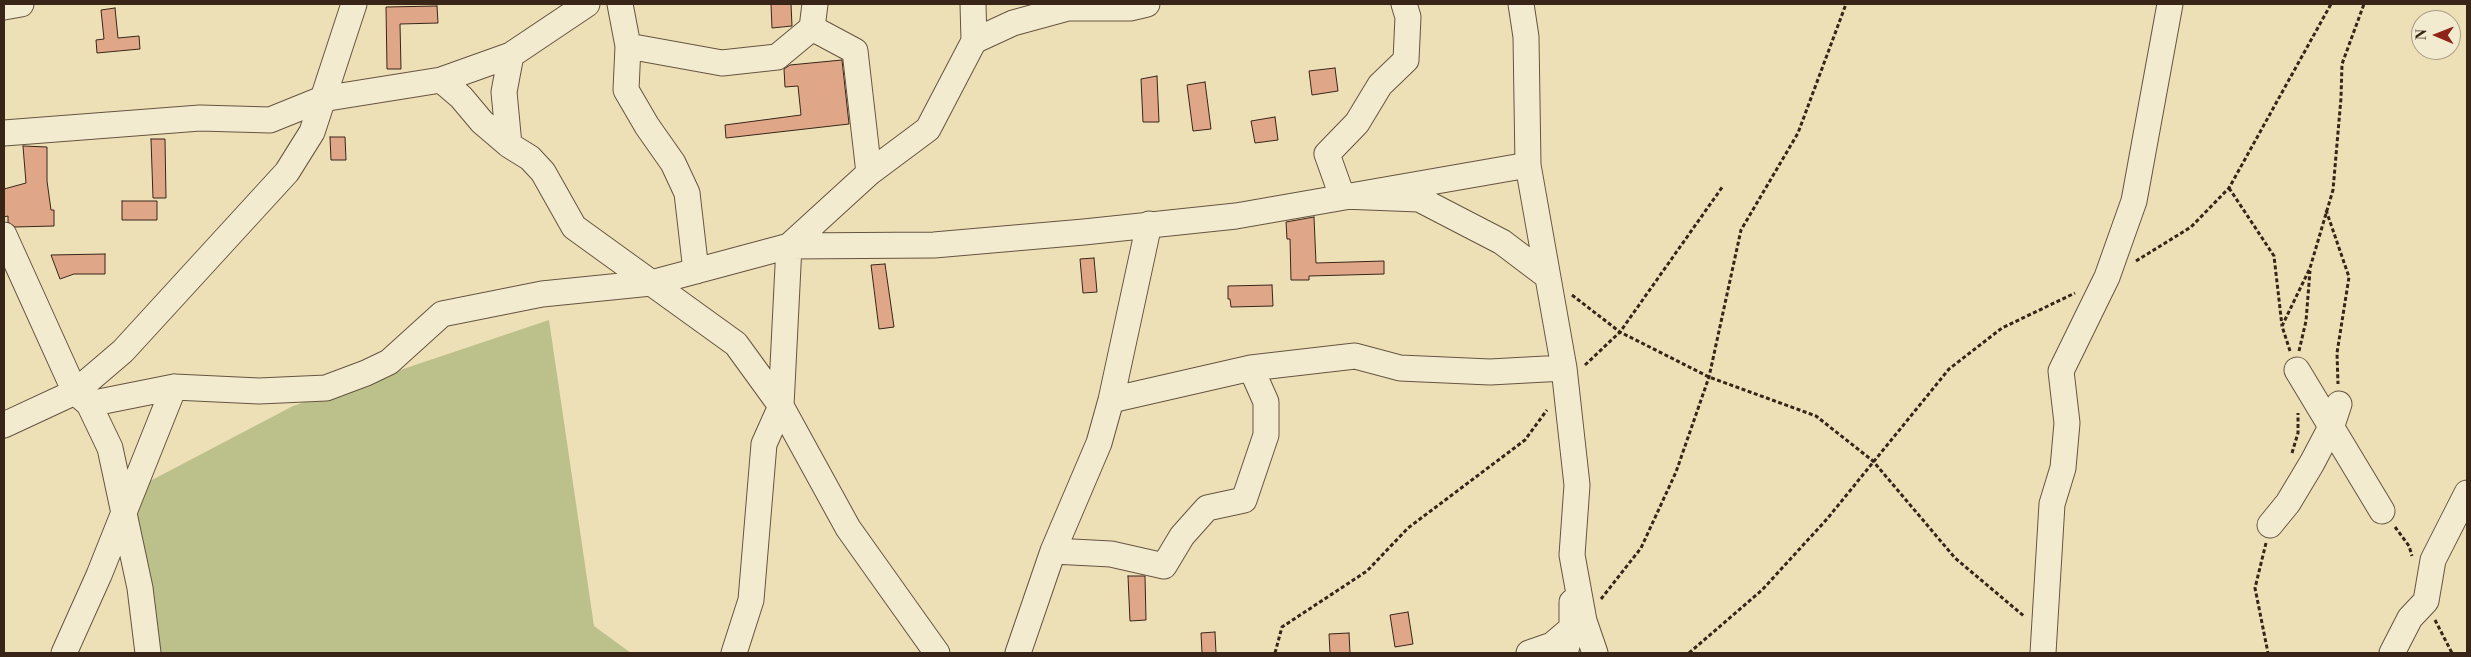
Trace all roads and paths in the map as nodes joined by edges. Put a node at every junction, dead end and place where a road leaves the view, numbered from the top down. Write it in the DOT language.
graph roads {
  1 [pos="21,4"];
  2 [pos="354,4"];
  3 [pos="587,4"];
  4 [pos="620,4"];
  5 [pos="815,4"];
  6 [pos="973,4"];
  7 [pos="1147,4"];
  8 [pos="1404,4"];
  9 [pos="1521,4"];
  10 [pos="1846,4"];
  11 [pos="2170,4"];
  12 [pos="2331,4"];
  13 [pos="2364,4"];
  14 [pos="4,6"];
  15 [pos="812,28"];
  16 [pos="974,41"];
  17 [pos="628,46"];
  18 [pos="511,55"];
  19 [pos="441,80"];
  20 [pos="322,99"];
  21 [pos="4,133"];
  22 [pos="509,145"];
  23 [pos="1528,165"];
  24 [pos="869,173"];
  25 [pos="1723,186"];
  26 [pos="2229,188"];
  27 [pos="1342,196"];
  28 [pos="2326,209"];
  29 [pos="1149,224"];
  30 [pos="4,236"];
  31 [pos="789,246"];
  32 [pos="2135,261"];
  33 [pos="2310,268"];
  34 [pos="696,272"];
  35 [pos="1546,276"];
  36 [pos="2107,278"];
  37 [pos="652,283"];
  38 [pos="2282,326"];
  39 [pos="1620,332"];
  40 [pos="1251,368"];
  41 [pos="2297,370"];
  42 [pos="1565,376"];
  43 [pos="1709,377"];
  44 [pos="174,387"];
  45 [pos="82,398"];
  46 [pos="1111,400"];
  47 [pos="781,406"];
  48 [pos="2298,406"];
  49 [pos="2336,415"];
  50 [pos="4,425"];
  51 [pos="2290,459"];
  52 [pos="1874,461"];
  53 [pos="2467,493"];
  54 [pos="2382,511"];
  55 [pos="125,512"];
  56 [pos="2270,525"];
  57 [pos="1052,551"];
  58 [pos="2415,564"];
  59 [pos="2426,600"];
  60 [pos="1578,624"];
  61 [pos="2044,643"];
  62 [pos="64,653"];
  63 [pos="148,653"];
  64 [pos="734,653"];
  65 [pos="937,653"];
  66 [pos="1018,653"];
  67 [pos="1275,653"];
  68 [pos="1529,653"];
  69 [pos="1565,653"];
  70 [pos="1595,653"];
  71 [pos="1689,653"];
  72 [pos="2268,653"];
  73 [pos="2392,653"];
  74 [pos="2452,653"];
  1 -- 14 [label="street"];
  2 -- 20 [label="street"];
  3 -- 18 [label="street"];
  4 -- 17 [label="street"];
  5 -- 15 [label="street"];
  6 -- 16 [label="street"];
  7 -- 16 [label="street"];
  8 -- 27 [label="street"];
  9 -- 23 [label="street"];
  10 -- 43 [label="path"];
  11 -- 36 [label="street"];
  12 -- 26 [label="path"];
  13 -- 28 [label="path"];
  15 -- 17 [label="street"];
  15 -- 24 [label="street"];
  16 -- 24 [label="street"];
  17 -- 34 [label="street"];
  18 -- 19 [label="street"];
  18 -- 22 [label="street"];
  19 -- 20 [label="street"];
  19 -- 22 [label="street"];
  20 -- 21 [label="street"];
  20 -- 45 [label="street"];
  22 -- 37 [label="street"];
  23 -- 27 [label="street"];
  23 -- 35 [label="street"];
  24 -- 31 [label="street"];
  25 -- 39 [label="path"];
  26 -- 32 [label="path"];
  26 -- 38 [label="path"];
  27 -- 29 [label="street"];
  27 -- 35 [label="street"];
  28 -- 33 [label="path"];
  28 -- 49 [label="path"];
  29 -- 31 [label="street"];
  29 -- 46 [label="street"];
  30 -- 45 [label="street"];
  31 -- 34 [label="street"];
  31 -- 47 [label="street"];
  33 -- 38 [label="path"];
  33 -- 41 [label="path"];
  34 -- 37 [label="street"];
  35 -- 39 [label="path"];
  35 -- 42 [label="street"];
  36 -- 52 [label="path"];
  36 -- 61 [label="street"];
  37 -- 44 [label="street"];
  37 -- 47 [label="street"];
  38 -- 41 [label="path"];
  39 -- 42 [label="path"];
  39 -- 43 [label="path"];
  40 -- 42 [label="street"];
  40 -- 46 [label="street"];
  40 -- 57 [label="street"];
  41 -- 49 [label="street"];
  42 -- 60 [label="street"];
  42 -- 67 [label="path"];
  43 -- 52 [label="path"];
  43 -- 60 [label="path"];
  44 -- 45 [label="street"];
  44 -- 55 [label="street"];
  45 -- 50 [label="street"];
  45 -- 55 [label="street"];
  46 -- 57 [label="street"];
  47 -- 64 [label="street"];
  47 -- 65 [label="street"];
  48 -- 51 [label="path"];
  49 -- 54 [label="street"];
  49 -- 56 [label="street"];
  52 -- 61 [label="path"];
  52 -- 71 [label="path"];
  53 -- 59 [label="street"];
  54 -- 58 [label="path"];
  55 -- 62 [label="street"];
  55 -- 63 [label="street"];
  56 -- 72 [label="path"];
  57 -- 66 [label="street"];
  59 -- 73 [label="street"];
  59 -- 74 [label="path"];
  60 -- 68 [label="street"];
  60 -- 69 [label="street"];
  60 -- 70 [label="street"];
}
